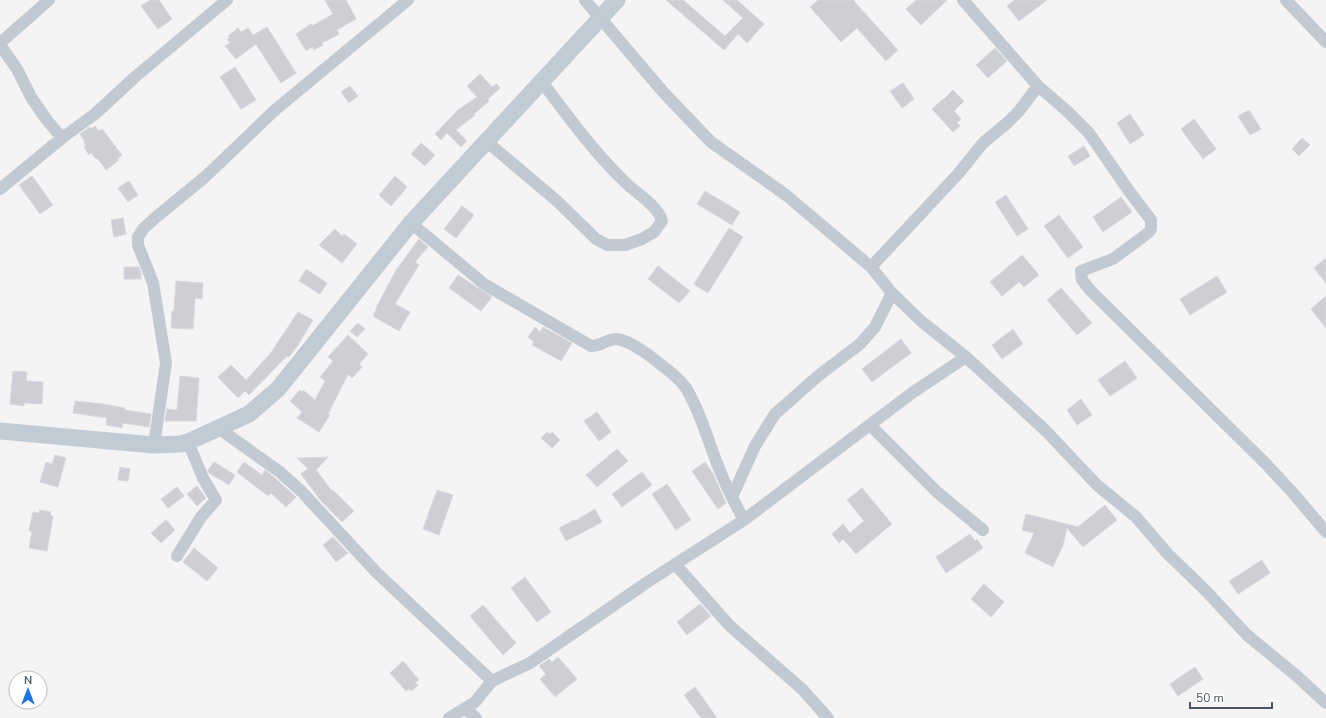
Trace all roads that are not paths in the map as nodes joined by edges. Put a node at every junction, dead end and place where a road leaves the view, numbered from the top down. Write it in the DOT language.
graph roads {
  1 [pos="49,0"];
  2 [pos="228,0"];
  3 [pos="408,0"];
  4 [pos="585,0"];
  5 [pos="617,0"];
  6 [pos="963,0"];
  7 [pos="1286,0"];
  8 [pos="600,19"];
  9 [pos="1326,42"];
  10 [pos="0,44"];
  11 [pos="542,82"];
  12 [pos="1038,86"];
  13 [pos="62,138"];
  14 [pos="486,141"];
  15 [pos="0,189"];
  16 [pos="411,223"];
  17 [pos="871,267"];
  18 [pos="892,293"];
  19 [pos="966,357"];
  20 [pos="870,425"];
  21 [pos="218,428"];
  22 [pos="0,430"];
  23 [pos="188,442"];
  24 [pos="154,445"];
  25 [pos="732,497"];
  26 [pos="744,520"];
  27 [pos="982,530"];
  28 [pos="1326,532"];
  29 [pos="177,556"];
  30 [pos="674,564"];
  31 [pos="492,682"];
  32 [pos="1326,703"];
  33 [pos="466,708"];
  34 [pos="826,717"];
  35 [pos="449,718"];
  36 [pos="476,718"];
  1 -- 10 [label="street"];
  2 -- 13 [label="street"];
  3 -- 24 [label="street"];
  4 -- 8 [label="street"];
  5 -- 8 [label="street"];
  6 -- 12 [label="street"];
  7 -- 9 [label="street"];
  8 -- 11 [label="street"];
  8 -- 17 [label="street"];
  10 -- 13 [label="street"];
  11 -- 14 [label="street"];
  11 -- 14 [label="street"];
  12 -- 17 [label="street"];
  12 -- 28 [label="street"];
  13 -- 15 [label="street"];
  14 -- 16 [label="street"];
  16 -- 21 [label="street"];
  16 -- 25 [label="street"];
  17 -- 18 [label="street"];
  18 -- 19 [label="street"];
  18 -- 25 [label="street"];
  19 -- 20 [label="street"];
  19 -- 32 [label="street"];
  20 -- 26 [label="street"];
  20 -- 27 [label="street"];
  21 -- 23 [label="street"];
  21 -- 31 [label="street"];
  22 -- 24 [label="street"];
  23 -- 24 [label="street"];
  23 -- 29 [label="street"];
  25 -- 26 [label="street"];
  26 -- 30 [label="street"];
  30 -- 31 [label="street"];
  30 -- 34 [label="street"];
  31 -- 33 [label="street"];
  33 -- 35 [label="street"];
  33 -- 36 [label="street"];
}
